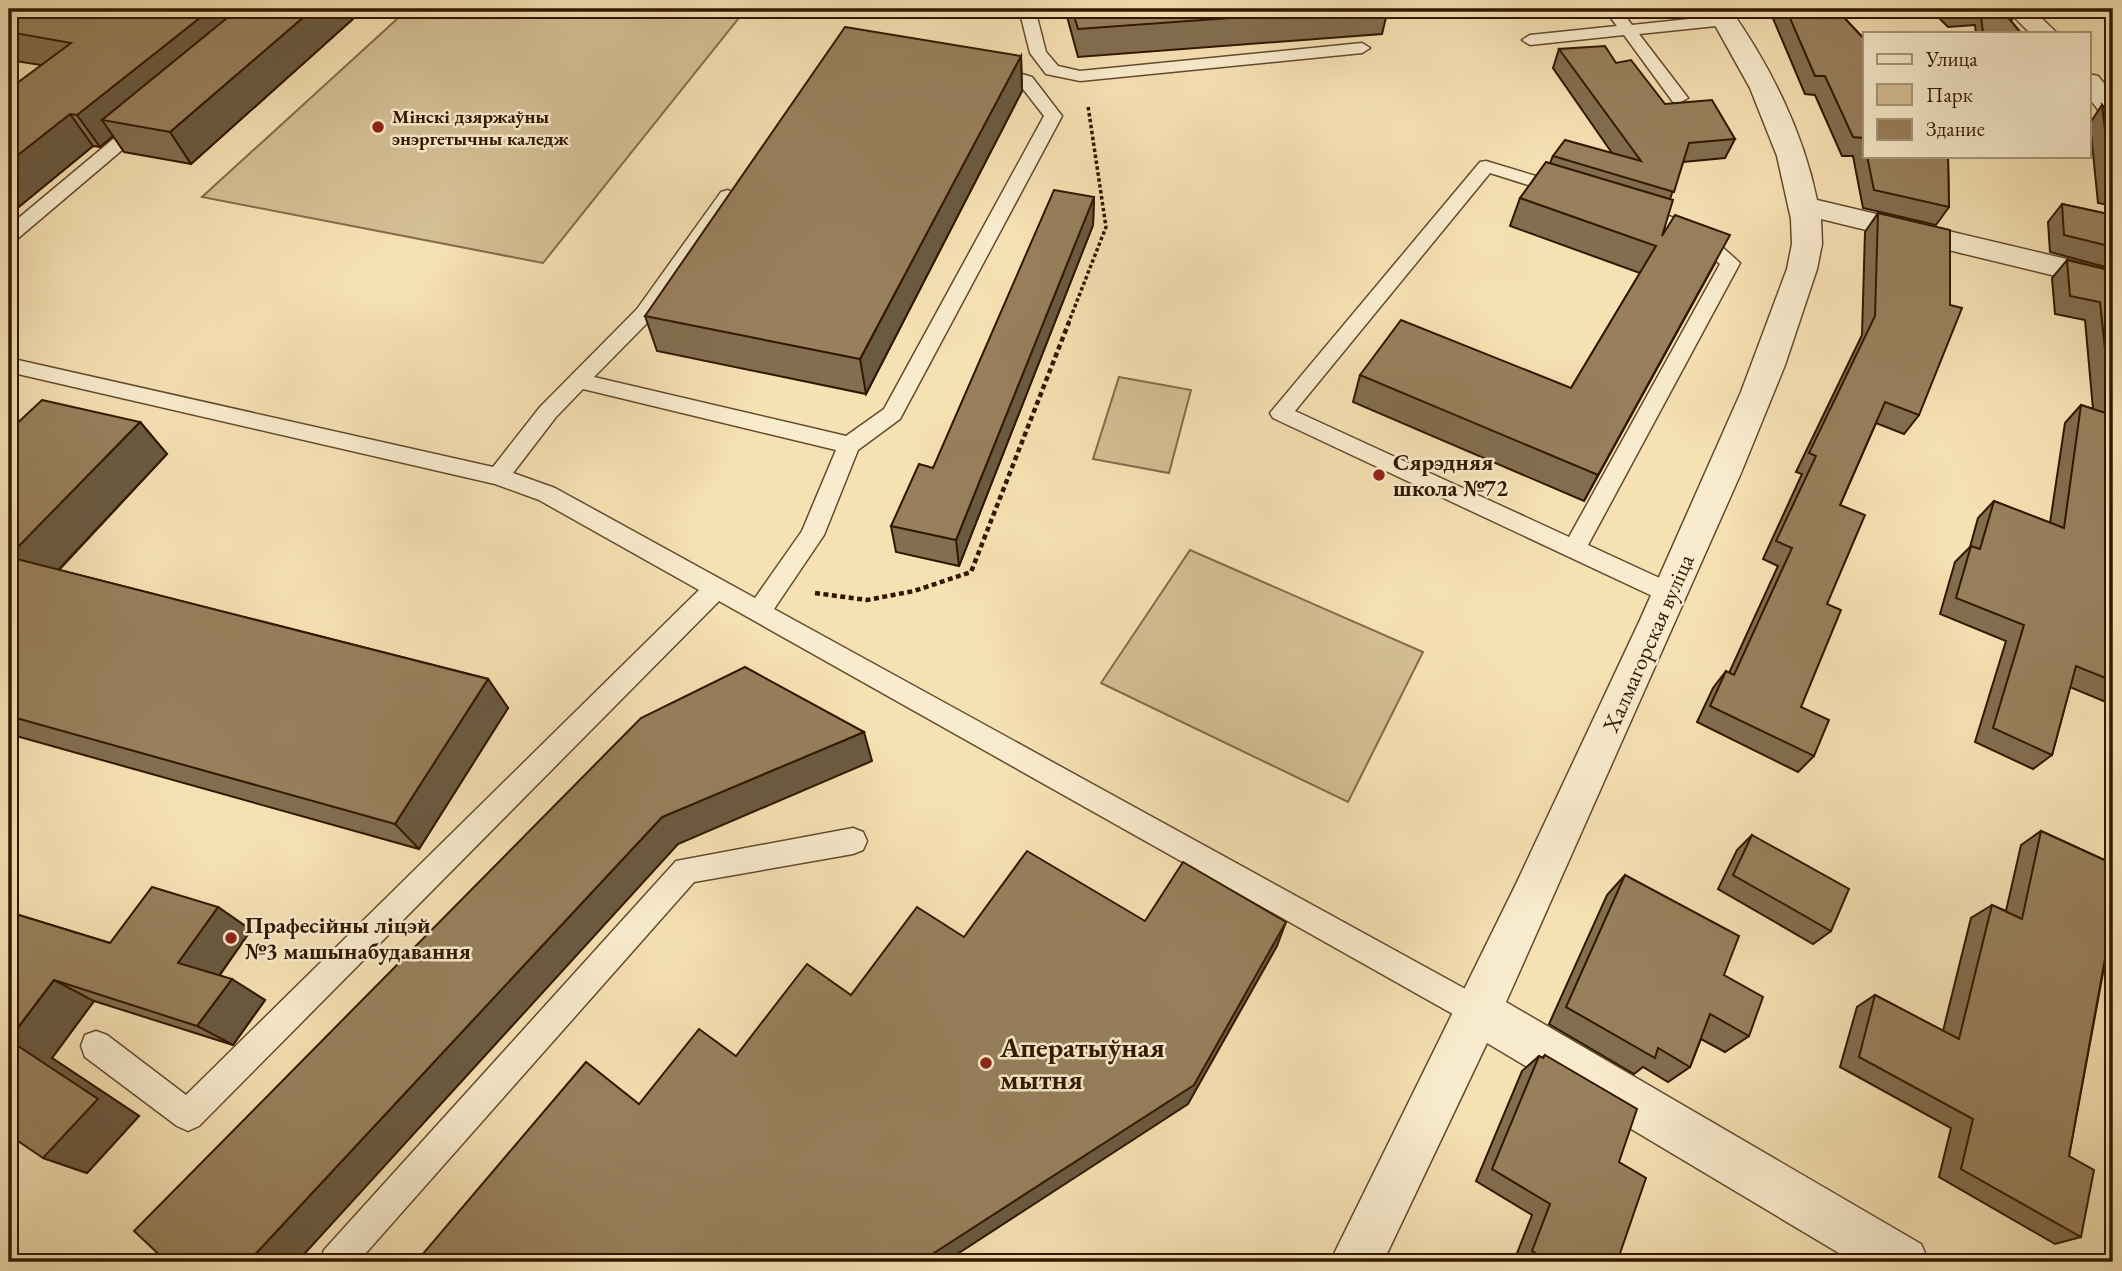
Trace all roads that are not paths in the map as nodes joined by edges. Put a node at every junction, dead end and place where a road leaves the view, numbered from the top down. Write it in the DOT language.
graph roads {
  1 [pos="1027,9"];
  2 [pos="1612,9"];
  3 [pos="2018,9"];
  4 [pos="1722,15"];
  5 [pos="1631,30"];
  6 [pos="2043,32"];
  7 [pos="1530,40"];
  8 [pos="1362,48"];
  9 [pos="967,64"];
  10 [pos="2090,83"];
  11 [pos="1679,99"];
  12 [pos="2113,110"];
  13 [pos="155,114"];
  14 [pos="739,181"];
  15 [pos="1588,197"];
  16 [pos="1614,205"];
  17 [pos="1806,206"];
  18 [pos="9,236"];
  19 [pos="2113,280"];
  20 [pos="9,365"];
  21 [pos="579,381"];
  22 [pos="849,445"];
  23 [pos="498,476"];
  24 [pos="1574,549"];
  25 [pos="716,589"];
  26 [pos="1671,594"];
  27 [pos="759,612"];
  28 [pos="853,841"];
  29 [pos="1478,1012"];
  30 [pos="96,1046"];
  31 [pos="337,1262"];
  32 [pos="1356,1262"];
  33 [pos="1903,1262"];
  1 -- 8 [label="lane"];
  2 -- 5 [label="lane"];
  3 -- 6 [label="street"];
  4 -- 5 [label="lane"];
  4 -- 17 [label="street, Халмагорская вуліца"];
  5 -- 7 [label="lane"];
  5 -- 11 [label="lane"];
  9 -- 22 [label="lane"];
  10 -- 12 [label="street"];
  13 -- 18 [label="lane"];
  14 -- 21 [label="lane"];
  15 -- 24 [label="lane"];
  16 -- 24 [label="lane"];
  17 -- 19 [label="street"];
  17 -- 26 [label="street, Халмагорская вуліца"];
  20 -- 23 [label="lane"];
  21 -- 22 [label="lane"];
  21 -- 23 [label="lane"];
  22 -- 27 [label="lane"];
  23 -- 25 [label="lane"];
  24 -- 26 [label="lane"];
  25 -- 27 [label="lane"];
  25 -- 30 [label="lane"];
  26 -- 29 [label="street, Халмагорская вуліца"];
  27 -- 29 [label="lane"];
  28 -- 31 [label="lane"];
  29 -- 32 [label="street, Халмагорская вуліца"];
  29 -- 33 [label="street"];
}
